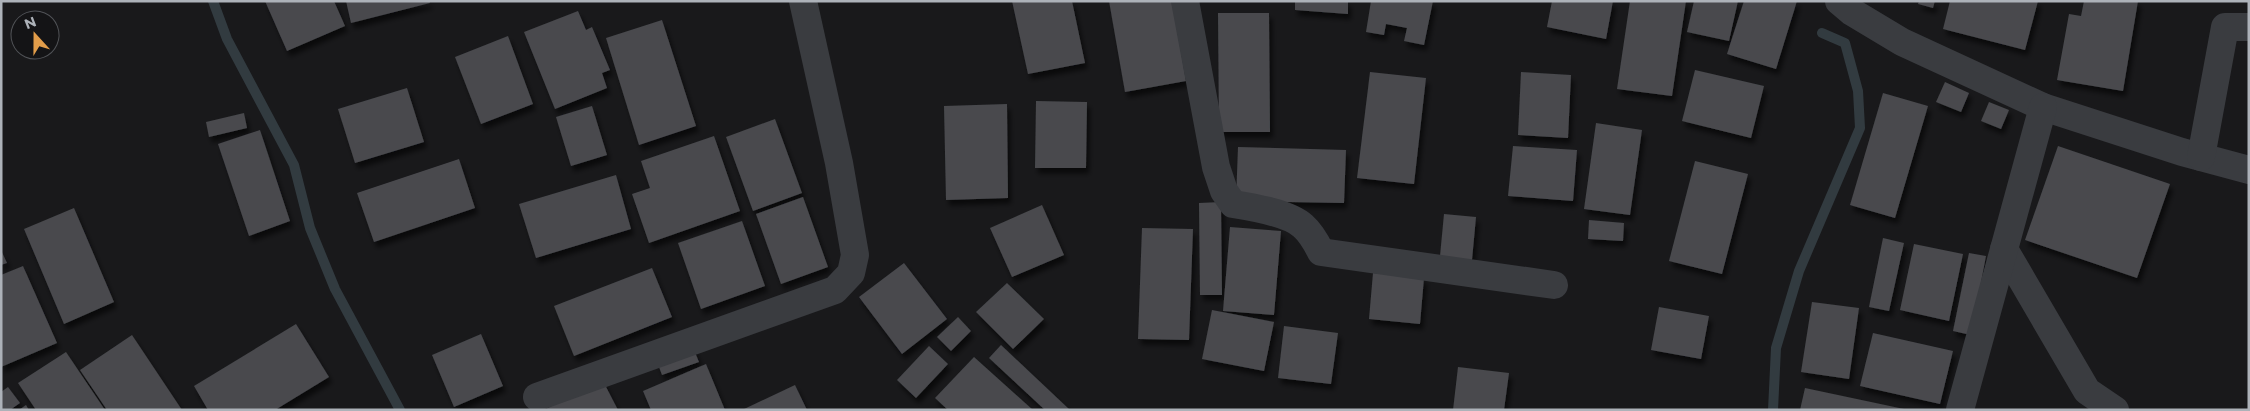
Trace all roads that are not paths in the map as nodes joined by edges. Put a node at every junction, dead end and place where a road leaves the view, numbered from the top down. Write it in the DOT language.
graph roads {
  1 [pos="803,1"];
  2 [pos="1185,1"];
  3 [pos="1839,1"];
  4 [pos="2249,27"];
  5 [pos="2043,107"];
  6 [pos="2201,157"];
  7 [pos="2249,170"];
  8 [pos="2004,249"];
  9 [pos="1554,285"];
  10 [pos="537,396"];
  11 [pos="1960,410"];
  12 [pos="2115,410"];
  1 -- 10 [label="street"];
  2 -- 9 [label="street"];
  3 -- 5 [label="street"];
  4 -- 6 [label="street"];
  5 -- 6 [label="street"];
  5 -- 8 [label="street"];
  6 -- 7 [label="street"];
  8 -- 11 [label="street"];
  8 -- 12 [label="street"];
}
